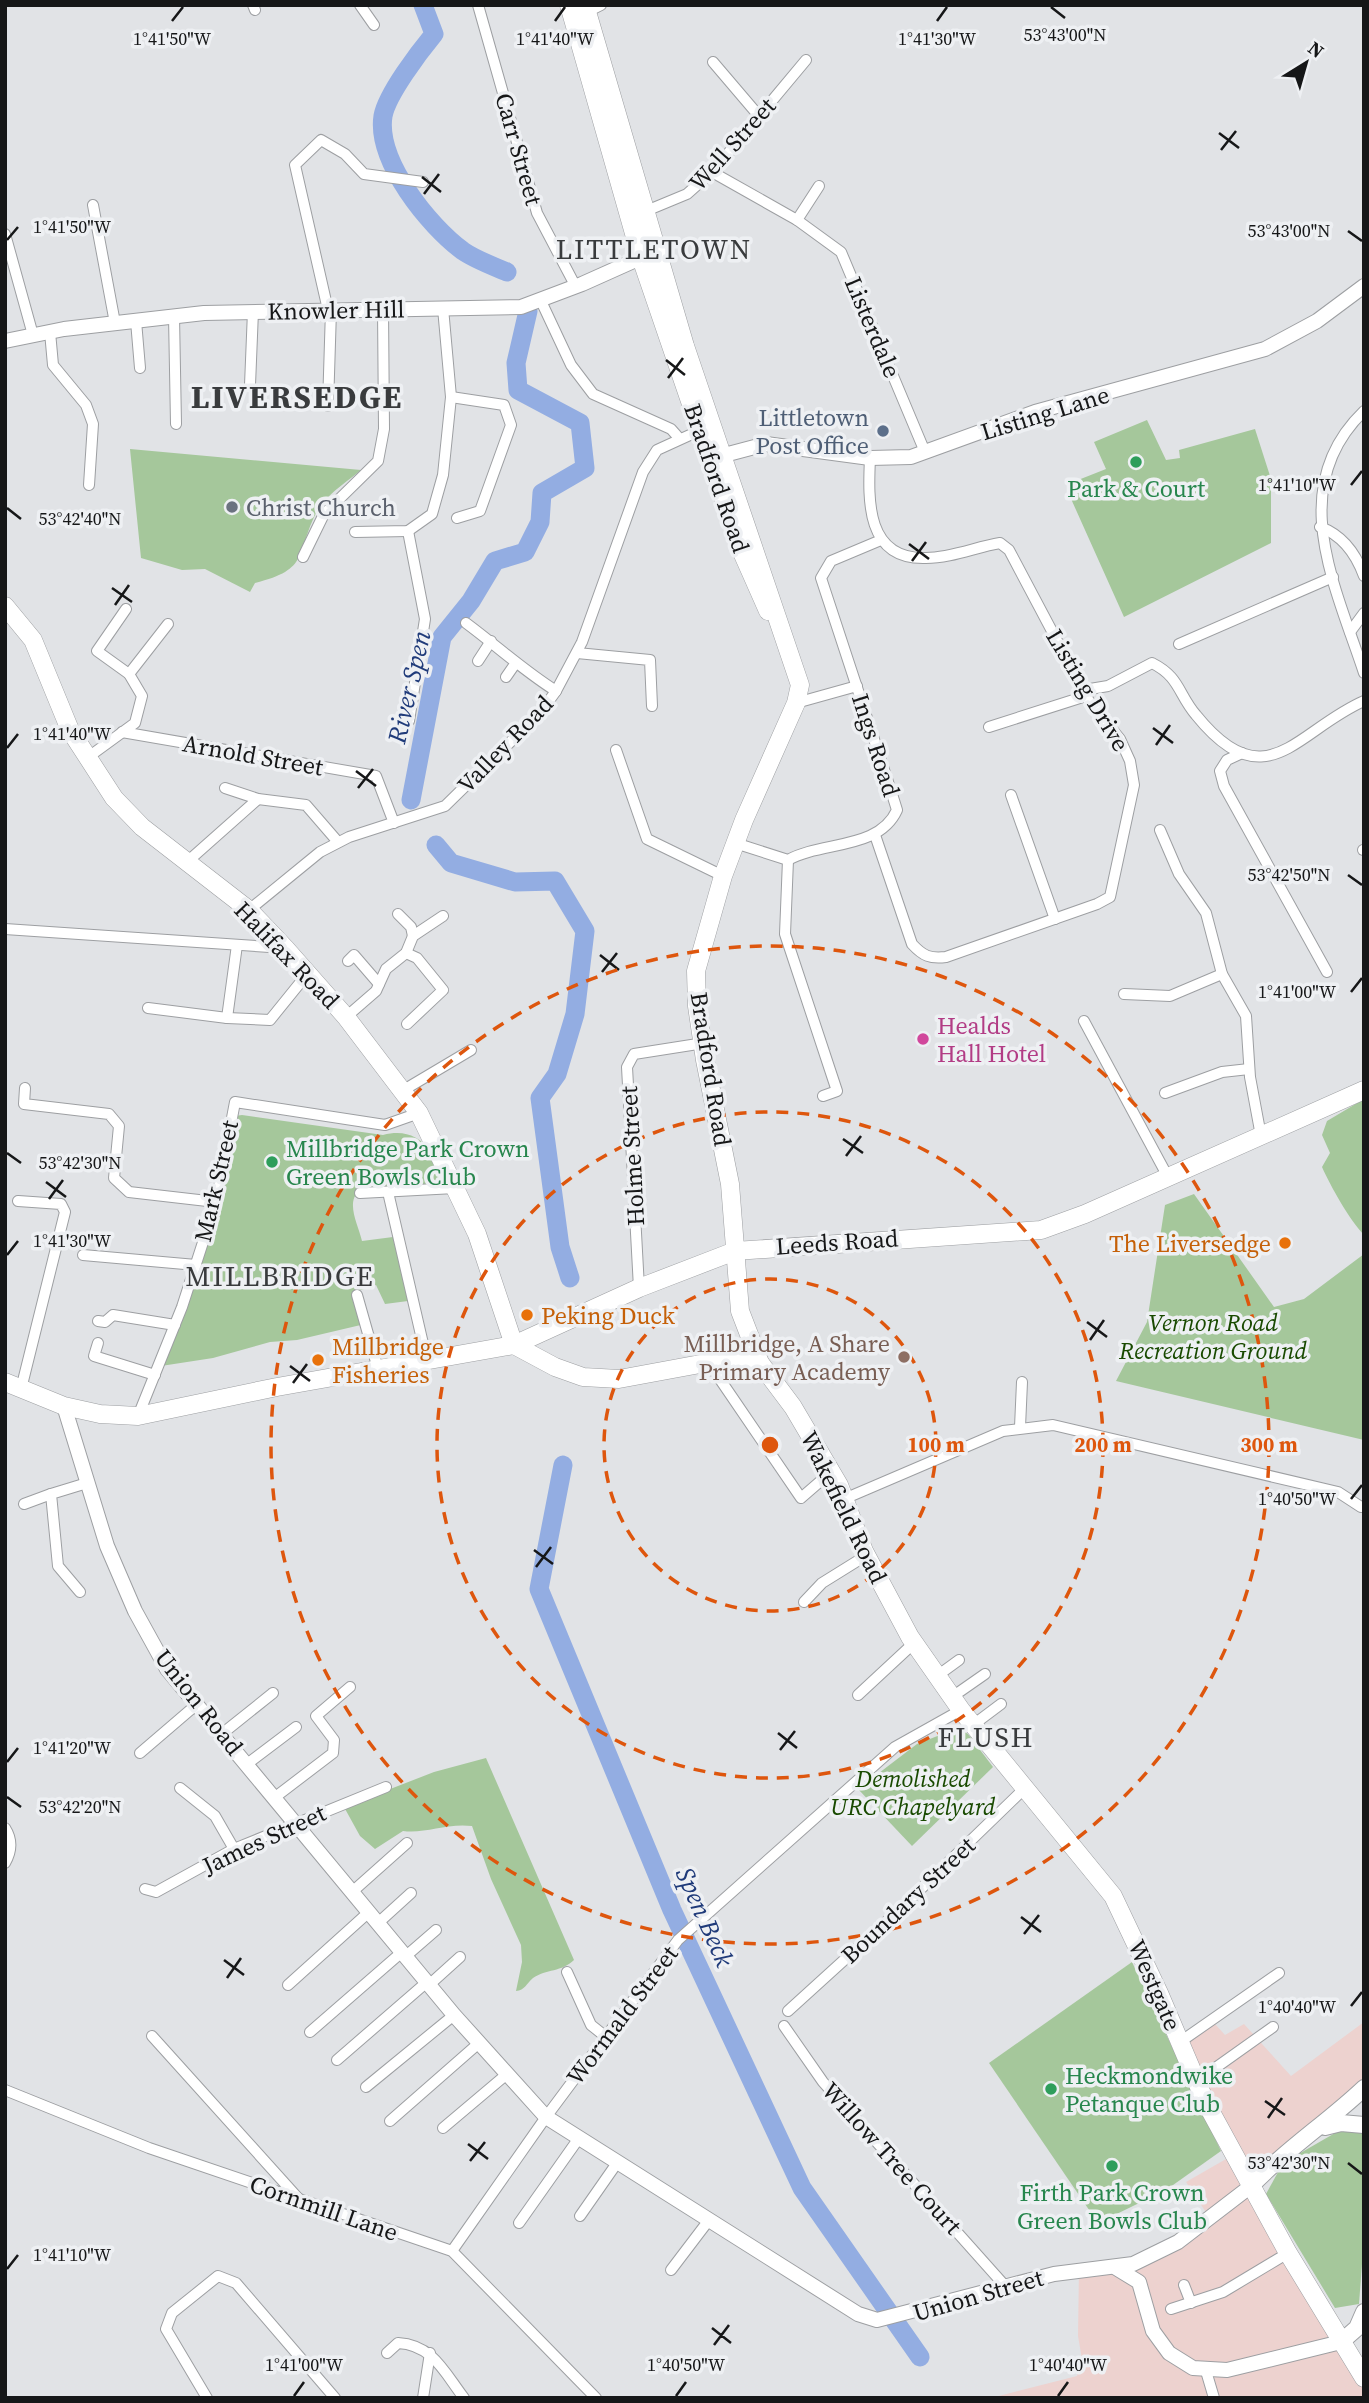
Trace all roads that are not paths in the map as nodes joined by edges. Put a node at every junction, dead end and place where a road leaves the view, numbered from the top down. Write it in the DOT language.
graph roads {
  1 [pos="360,5"];
  2 [pos="478,5"];
  3 [pos="569,5"];
  4 [pos="591,8"];
  5 [pos="374,24"];
  6 [pos="806,60"];
  7 [pos="713,62"];
  8 [pos="760,116"];
  9 [pos="712,172"];
  10 [pos="423,182"];
  11 [pos="819,186"];
  12 [pos="93,205"];
  13 [pos="646,211"];
  14 [pos="797,220"];
  15 [pos="5,234"];
  16 [pos="649,254"];
  17 [pos="1364,286"];
  18 [pos="576,287"];
  19 [pos="541,301"];
  20 [pos="443,308"];
  21 [pos="383,309"];
  22 [pos="330,310"];
  23 [pos="253,311"];
  24 [pos="174,316"];
  25 [pos="136,320"];
  26 [pos="116,323"];
  27 [pos="50,332"];
  28 [pos="33,335"];
  29 [pos="5,341"];
  30 [pos="140,368"];
  31 [pos="250,385"];
  32 [pos="451,397"];
  33 [pos="328,406"];
  34 [pos="1364,411"];
  35 [pos="176,424"];
  36 [pos="706,428"];
  37 [pos="679,438"];
  38 [pos="925,452"];
  39 [pos="716,457"];
  40 [pos="870,458"];
  41 [pos="89,485"];
  42 [pos="457,518"];
  43 [pos="1320,527"];
  44 [pos="408,531"];
  45 [pos="355,532"];
  46 [pos="881,540"];
  47 [pos="303,557"];
  48 [pos="1364,576"];
  49 [pos="1333,577"];
  50 [pos="5,607"];
  51 [pos="126,609"];
  52 [pos="1364,613"];
  53 [pos="466,623"];
  54 [pos="168,624"];
  55 [pos="1350,632"];
  56 [pos="491,642"];
  57 [pos="1179,643"];
  58 [pos="577,653"];
  59 [pos="478,661"];
  60 [pos="515,664"];
  61 [pos="1364,673"];
  62 [pos="130,674"];
  63 [pos="506,677"];
  64 [pos="857,686"];
  65 [pos="556,691"];
  66 [pos="1085,693"];
  67 [pos="1364,701"];
  68 [pos="796,704"];
  69 [pos="650,706"];
  70 [pos="409,721"];
  71 [pos="989,727"];
  72 [pos="122,732"];
  73 [pos="617,750"];
  74 [pos="1242,753"];
  75 [pos="87,758"];
  76 [pos="225,788"];
  77 [pos="1011,795"];
  78 [pos="258,799"];
  79 [pos="394,823"];
  80 [pos="1160,830"];
  81 [pos="875,835"];
  82 [pos="338,842"];
  83 [pos="736,843"];
  84 [pos="788,860"];
  85 [pos="187,862"];
  86 [pos="723,876"];
  87 [pos="249,910"];
  88 [pos="398,914"];
  89 [pos="443,916"];
  90 [pos="1055,919"];
  91 [pos="5,929"];
  92 [pos="413,936"];
  93 [pos="237,945"];
  94 [pos="286,948"];
  95 [pos="406,953"];
  96 [pos="348,961"];
  97 [pos="1327,972"];
  98 [pos="308,973"];
  99 [pos="1222,974"];
  100 [pos="379,984"];
  101 [pos="1125,994"];
  102 [pos="148,1008"];
  103 [pos="345,1017"];
  104 [pos="226,1018"];
  105 [pos="1084,1021"];
  106 [pos="407,1024"];
  107 [pos="704,1043"];
  108 [pos="471,1050"];
  109 [pos="1250,1069"];
  110 [pos="25,1088"];
  111 [pos="402,1091"];
  112 [pos="1358,1092"];
  113 [pos="1165,1093"];
  114 [pos="823,1097"];
  115 [pos="419,1113"];
  116 [pos="1261,1136"];
  117 [pos="1168,1177"];
  118 [pos="455,1188"];
  119 [pos="388,1192"];
  120 [pos="360,1193"];
  121 [pos="18,1201"];
  122 [pos="216,1202"];
  123 [pos="735,1251"];
  124 [pos="83,1255"];
  125 [pos="196,1265"];
  126 [pos="639,1288"];
  127 [pos="357,1295"];
  128 [pos="98,1321"];
  129 [pos="175,1325"];
  130 [pos="98,1343"];
  131 [pos="514,1345"];
  132 [pos="427,1361"];
  133 [pos="711,1362"];
  134 [pos="760,1363"];
  135 [pos="378,1369"];
  136 [pos="155,1375"];
  137 [pos="1022,1382"];
  138 [pos="13,1385"];
  139 [pos="64,1406"];
  140 [pos="138,1416"];
  141 [pos="1020,1427"];
  142 [pos="831,1472"];
  143 [pos="87,1483"];
  144 [pos="51,1494"];
  145 [pos="844,1499"];
  146 [pos="24,1504"];
  147 [pos="1361,1507"];
  148 [pos="867,1555"];
  149 [pos="80,1592"];
  150 [pos="804,1602"];
  151 [pos="914,1643"];
  152 [pos="959,1660"];
  153 [pos="985,1674"];
  154 [pos="937,1676"];
  155 [pos="350,1687"];
  156 [pos="273,1693"];
  157 [pos="858,1695"];
  158 [pos="956,1704"];
  159 [pos="1002,1704"];
  160 [pos="196,1705"];
  161 [pos="973,1725"];
  162 [pos="296,1727"];
  163 [pos="223,1733"];
  164 [pos="140,1753"];
  165 [pos="1001,1757"];
  166 [pos="247,1764"];
  167 [pos="180,1787"];
  168 [pos="386,1787"];
  169 [pos="1026,1787"];
  170 [pos="274,1798"];
  171 [pos="294,1822"];
  172 [pos="5,1828"];
  173 [pos="407,1843"];
  174 [pos="234,1849"];
  175 [pos="5,1863"];
  176 [pos="145,1889"];
  177 [pos="352,1892"];
  178 [pos="411,1893"];
  179 [pos="373,1917"];
  180 [pos="436,1930"];
  181 [pos="404,1954"];
  182 [pos="460,1957"];
  183 [pos="567,1972"];
  184 [pos="1279,1973"];
  185 [pos="428,1983"];
  186 [pos="288,1985"];
  187 [pos="788,2011"];
  188 [pos="454,2015"];
  189 [pos="784,2026"];
  190 [pos="1273,2027"];
  191 [pos="310,2032"];
  192 [pos="152,2036"];
  193 [pos="606,2037"];
  194 [pos="1180,2042"];
  195 [pos="479,2043"];
  196 [pos="338,2060"];
  197 [pos="507,2074"];
  198 [pos="1197,2081"];
  199 [pos="366,2087"];
  200 [pos="1364,2088"];
  201 [pos="5,2090"];
  202 [pos="546,2117"];
  203 [pos="390,2121"];
  204 [pos="1364,2125"];
  205 [pos="1322,2127"];
  206 [pos="443,2128"];
  207 [pos="579,2138"];
  208 [pos="617,2163"];
  209 [pos="1251,2186"];
  210 [pos="300,2200"];
  211 [pos="580,2216"];
  212 [pos="709,2220"];
  213 [pos="519,2224"];
  214 [pos="452,2251"];
  215 [pos="1288,2253"];
  216 [pos="1155,2254"];
  217 [pos="1116,2268"];
  218 [pos="671,2270"];
  219 [pos="1184,2285"];
  220 [pos="1006,2287"];
  221 [pos="1142,2289"];
  222 [pos="1191,2303"];
  223 [pos="1171,2309"];
  224 [pos="1364,2312"];
  225 [pos="1341,2342"];
  226 [pos="387,2353"];
  227 [pos="430,2353"];
  228 [pos="1206,2371"];
  229 [pos="1364,2377"];
  230 [pos="207,2398"];
  231 [pos="335,2398"];
  232 [pos="423,2398"];
  233 [pos="464,2398"];
  234 [pos="596,2398"];
  235 [pos="1214,2398"];
  1 -- 5 [label="street"];
  2 -- 18 [label="street, Carr Street"];
  3 -- 16 [label="main road, Bradford Road"];
  4 -- 13 [label="main road, Bradford Road"];
  6 -- 8 [label="street, Well Street"];
  7 -- 8 [label="street"];
  8 -- 9 [label="street, Well Street"];
  9 -- 13 [label="street, Well Street"];
  9 -- 14 [label="street, Listerdale"];
  10 -- 22 [label="street"];
  11 -- 14 [label="street"];
  12 -- 26 [label="street"];
  13 -- 16 [label="main road, Bradford Road"];
  14 -- 38 [label="street, Listerdale"];
  15 -- 28 [label="street"];
  16 -- 18 [label="street, Knowler Hill"];
  16 -- 36 [label="main road, Bradford Road"];
  17 -- 38 [label="street, Listing Lane"];
  18 -- 19 [label="street, Knowler Hill"];
  19 -- 20 [label="street, Knowler Hill"];
  19 -- 37 [label="street"];
  20 -- 21 [label="street, Knowler Hill"];
  20 -- 32 [label="street"];
  21 -- 22 [label="street, Knowler Hill"];
  21 -- 47 [label="street"];
  22 -- 23 [label="street, Knowler Hill"];
  22 -- 33 [label="street"];
  23 -- 24 [label="street, Knowler Hill"];
  23 -- 31 [label="street"];
  24 -- 25 [label="street, Knowler Hill"];
  24 -- 35 [label="street"];
  25 -- 26 [label="street, Knowler Hill"];
  25 -- 30 [label="street"];
  26 -- 27 [label="street, Knowler Hill"];
  27 -- 28 [label="street, Knowler Hill"];
  27 -- 41 [label="street"];
  28 -- 29 [label="street, Knowler Hill"];
  32 -- 42 [label="street"];
  32 -- 44 [label="street"];
  34 -- 43 [label="street"];
  36 -- 37 [label="street, Valley Road"];
  36 -- 39 [label="main road, Bradford Road"];
  37 -- 58 [label="street, Valley Road"];
  38 -- 40 [label="street, Listing Lane"];
  39 -- 40 [label="street, Listing Lane"];
  39 -- 68 [label="main road, Bradford Road"];
  40 -- 46 [label="street"];
  43 -- 48 [label="street"];
  43 -- 49 [label="street"];
  44 -- 45 [label="street"];
  44 -- 70 [label="street"];
  46 -- 64 [label="street, Ings Road"];
  46 -- 66 [label="street, Listing Drive"];
  49 -- 55 [label="street"];
  49 -- 57 [label="street"];
  50 -- 75 [label="main road, Halifax Road"];
  51 -- 62 [label="street"];
  52 -- 55 [label="street"];
  53 -- 56 [label="street"];
  54 -- 62 [label="street"];
  55 -- 61 [label="street"];
  56 -- 59 [label="street"];
  56 -- 60 [label="street"];
  58 -- 65 [label="street, Valley Road"];
  58 -- 69 [label="street"];
  60 -- 63 [label="street"];
  60 -- 65 [label="street"];
  62 -- 72 [label="street"];
  64 -- 68 [label="street"];
  64 -- 81 [label="street, Ings Road"];
  65 -- 79 [label="street, Valley Road"];
  66 -- 71 [label="street"];
  66 -- 74 [label="street"];
  66 -- 90 [label="street, Listing Drive"];
  67 -- 74 [label="street"];
  68 -- 83 [label="main road, Bradford Road"];
  72 -- 75 [label="street"];
  72 -- 79 [label="street, Arnold Street"];
  73 -- 86 [label="street"];
  74 -- 97 [label="street"];
  75 -- 85 [label="main road, Halifax Road"];
  76 -- 78 [label="street"];
  77 -- 90 [label="street"];
  78 -- 82 [label="street"];
  78 -- 85 [label="street"];
  79 -- 82 [label="street, Valley Road"];
  80 -- 99 [label="street"];
  81 -- 84 [label="street, Ings Road"];
  81 -- 90 [label="street, Listing Drive"];
  82 -- 87 [label="street, Valley Road"];
  83 -- 84 [label="street"];
  83 -- 86 [label="main road, Bradford Road"];
  84 -- 114 [label="street"];
  85 -- 87 [label="main road, Halifax Road"];
  86 -- 107 [label="main road, Bradford Road"];
  87 -- 94 [label="main road, Halifax Road"];
  88 -- 92 [label="street"];
  89 -- 92 [label="street"];
  91 -- 93 [label="street"];
  92 -- 95 [label="street"];
  93 -- 94 [label="street"];
  93 -- 104 [label="street"];
  94 -- 98 [label="main road, Halifax Road"];
  95 -- 100 [label="street"];
  95 -- 106 [label="street"];
  96 -- 100 [label="street"];
  98 -- 103 [label="main road, Halifax Road"];
  98 -- 104 [label="street"];
  99 -- 101 [label="street"];
  99 -- 109 [label="street"];
  100 -- 103 [label="street"];
  102 -- 104 [label="street"];
  103 -- 111 [label="main road, Halifax Road"];
  105 -- 117 [label="street"];
  107 -- 123 [label="main road, Bradford Road"];
  107 -- 126 [label="street, Holme Street"];
  108 -- 111 [label="street"];
  109 -- 113 [label="street"];
  109 -- 116 [label="street"];
  110 -- 122 [label="street"];
  111 -- 115 [label="main road, Halifax Road"];
  112 -- 116 [label="main road, Leeds Road"];
  115 -- 118 [label="main road, Halifax Road"];
  115 -- 122 [label="street, Mark Street"];
  116 -- 117 [label="main road, Leeds Road"];
  117 -- 123 [label="main road, Leeds Road"];
  118 -- 119 [label="street"];
  118 -- 131 [label="main road, Halifax Road"];
  119 -- 120 [label="street"];
  119 -- 132 [label="street"];
  121 -- 138 [label="street"];
  122 -- 125 [label="street, Mark Street"];
  123 -- 126 [label="main road, Leeds Road"];
  123 -- 134 [label="main road, Bradford Road"];
  124 -- 125 [label="street"];
  125 -- 129 [label="street, Mark Street"];
  126 -- 131 [label="main road, Leeds Road"];
  127 -- 135 [label="street"];
  128 -- 129 [label="street"];
  129 -- 136 [label="street, Mark Street"];
  130 -- 136 [label="street"];
  131 -- 132 [label="main road, Leeds Road"];
  131 -- 133 [label="main road"];
  132 -- 135 [label="main road, Leeds Road"];
  133 -- 134 [label="main road"];
  133 -- 142 [label="street"];
  134 -- 142 [label="main road, Wakefield Road"];
  135 -- 140 [label="main road, Leeds Road"];
  136 -- 140 [label="street, Mark Street"];
  137 -- 141 [label="street"];
  138 -- 139 [label="main road, Leeds Road"];
  139 -- 140 [label="main road, Leeds Road"];
  139 -- 143 [label="street, Union Road"];
  141 -- 145 [label="street"];
  141 -- 147 [label="street"];
  142 -- 145 [label="main road, Wakefield Road"];
  143 -- 144 [label="street"];
  143 -- 160 [label="street, Union Road"];
  144 -- 146 [label="street"];
  144 -- 149 [label="street"];
  145 -- 148 [label="main road, Wakefield Road"];
  148 -- 150 [label="street"];
  148 -- 151 [label="main road, Wakefield Road"];
  151 -- 154 [label="main road, Wakefield Road"];
  151 -- 157 [label="street"];
  152 -- 154 [label="street"];
  153 -- 158 [label="street, Wormald Street"];
  154 -- 158 [label="main road, Wakefield Road"];
  155 -- 170 [label="street"];
  156 -- 163 [label="street"];
  158 -- 161 [label="main road, Wakefield Road"];
  158 -- 193 [label="street, Wormald Street"];
  159 -- 161 [label="street"];
  160 -- 163 [label="street, Union Road"];
  160 -- 164 [label="street"];
  161 -- 165 [label="main road, Wakefield Road"];
  162 -- 166 [label="street"];
  163 -- 166 [label="street, Union Road"];
  165 -- 169 [label="main road, Westgate"];
  166 -- 170 [label="street, Union Road"];
  167 -- 174 [label="street"];
  168 -- 171 [label="street, James Street"];
  169 -- 187 [label="street, Boundary Street"];
  169 -- 194 [label="main road, Westgate"];
  170 -- 171 [label="street, Union Road"];
  171 -- 174 [label="street, James Street"];
  171 -- 177 [label="street, Union Road"];
  172 -- 175 [label="street"];
  173 -- 177 [label="street"];
  174 -- 176 [label="street, James Street"];
  177 -- 179 [label="street, Union Road"];
  178 -- 179 [label="street"];
  179 -- 181 [label="street, Union Road"];
  179 -- 186 [label="street"];
  180 -- 181 [label="street"];
  181 -- 185 [label="street, Union Road"];
  181 -- 191 [label="street"];
  182 -- 185 [label="street"];
  183 -- 193 [label="street"];
  184 -- 194 [label="street"];
  185 -- 188 [label="street, Union Road"];
  185 -- 196 [label="street"];
  188 -- 195 [label="street, Union Road"];
  188 -- 199 [label="street"];
  189 -- 220 [label="street, Willow Tree Court"];
  190 -- 198 [label="street"];
  192 -- 210 [label="street"];
  193 -- 202 [label="street, Wormald Street"];
  194 -- 198 [label="main road, Westgate"];
  195 -- 197 [label="street, Union Road"];
  195 -- 203 [label="street"];
  197 -- 202 [label="street, Union Road"];
  197 -- 206 [label="street"];
  198 -- 209 [label="main road, Westgate"];
  200 -- 205 [label="main road"];
  201 -- 210 [label="street, Cornmill Lane"];
  202 -- 207 [label="street, Union Street"];
  202 -- 214 [label="street, Wormald Street"];
  204 -- 205 [label="main road"];
  205 -- 209 [label="main road"];
  207 -- 208 [label="street, Union Street"];
  207 -- 213 [label="street"];
  208 -- 211 [label="street"];
  208 -- 212 [label="street, Union Street"];
  209 -- 215 [label="main road, Westgate"];
  209 -- 216 [label="street, Union Street"];
  210 -- 214 [label="street, Cornmill Lane"];
  212 -- 218 [label="street"];
  212 -- 220 [label="street, Union Street"];
  214 -- 234 [label="street, Cornmill Lane"];
  215 -- 222 [label="street"];
  215 -- 225 [label="main road, Westgate"];
  216 -- 217 [label="street, Union Street"];
  216 -- 221 [label="street"];
  217 -- 220 [label="street, Union Street"];
  217 -- 221 [label="street"];
  219 -- 222 [label="street"];
  221 -- 228 [label="street"];
  222 -- 223 [label="street"];
  224 -- 225 [label="main road"];
  225 -- 228 [label="street"];
  225 -- 229 [label="main road, Westgate"];
  226 -- 227 [label="street"];
  227 -- 232 [label="street"];
  227 -- 233 [label="street"];
  228 -- 235 [label="street"];
  230 -- 231 [label="street"];
}
